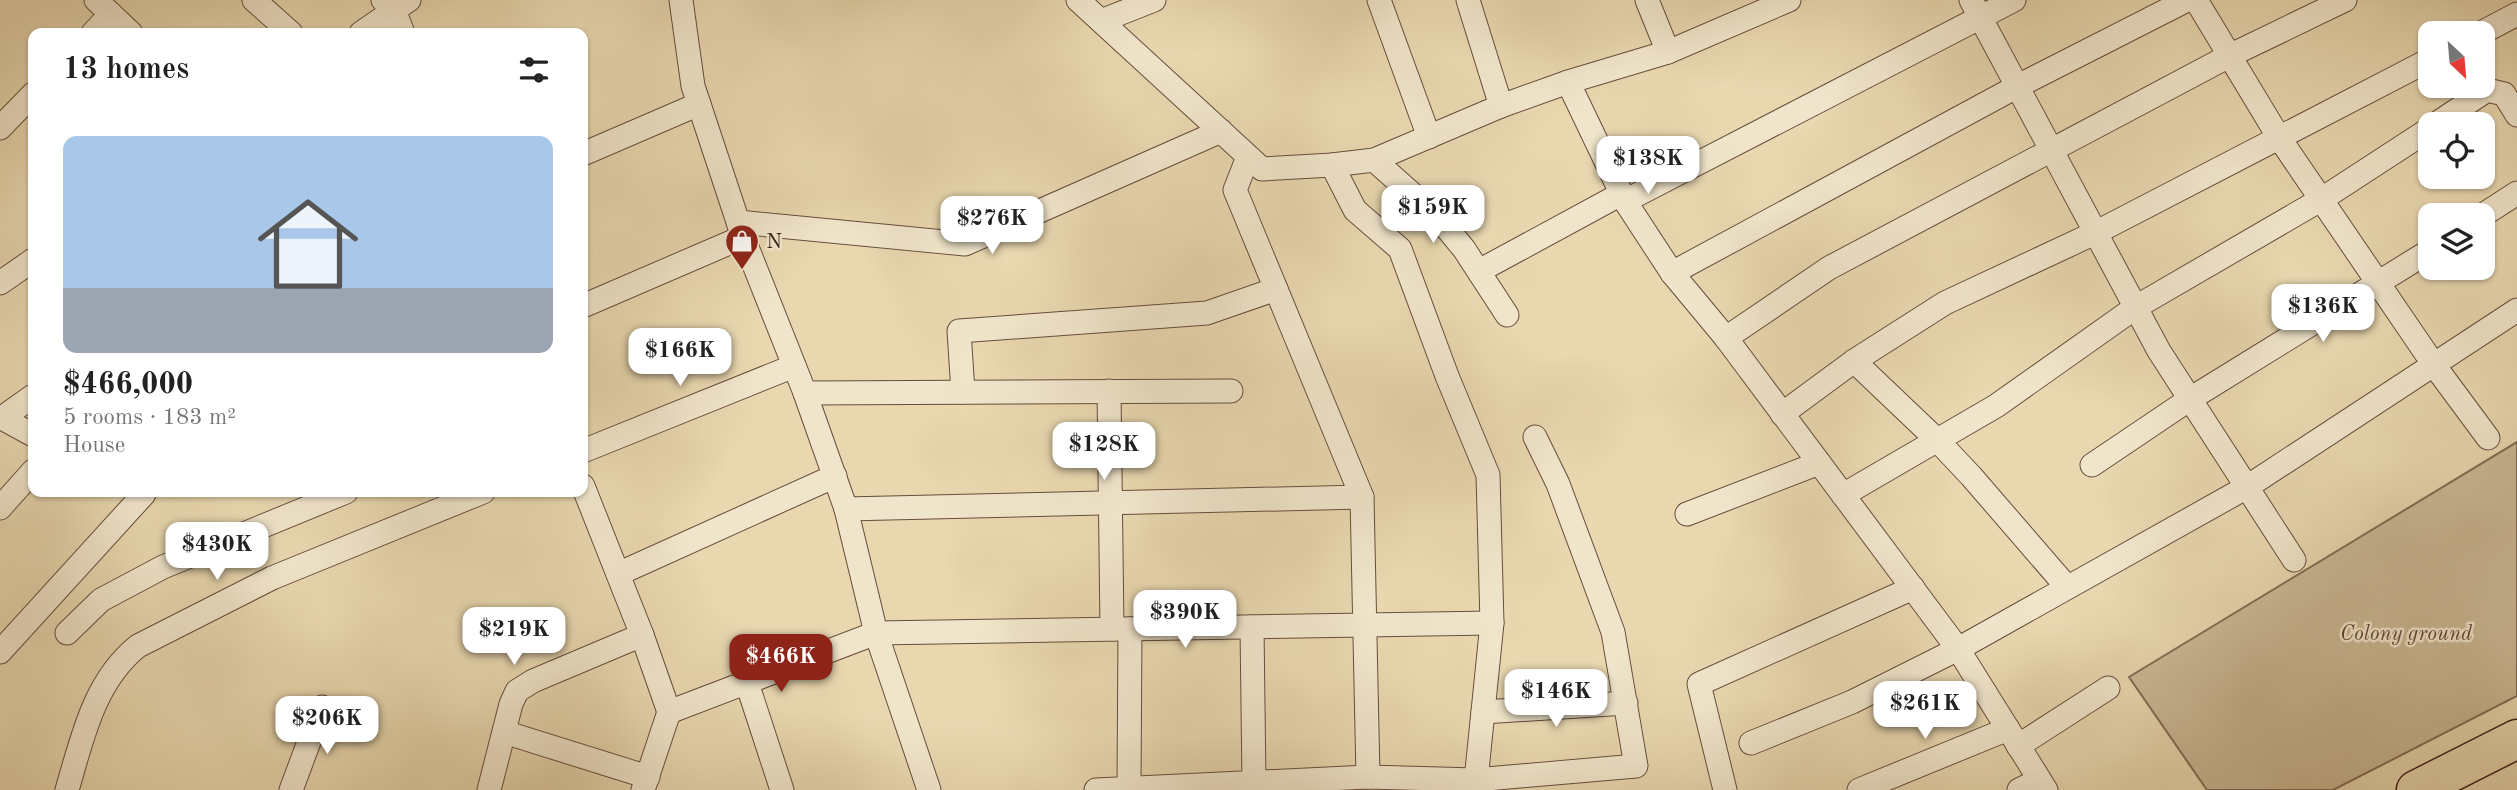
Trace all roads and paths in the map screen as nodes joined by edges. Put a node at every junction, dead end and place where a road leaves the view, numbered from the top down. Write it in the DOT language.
graph roads {
  1 [pos="254,0"];
  2 [pos="681,0"];
  3 [pos="1078,0"];
  4 [pos="1154,0"];
  5 [pos="1379,0"];
  6 [pos="1468,0"];
  7 [pos="1647,0"];
  8 [pos="1789,0"];
  9 [pos="2014,0"];
  10 [pos="2187,0"];
  11 [pos="2196,0"];
  12 [pos="2346,0"];
  13 [pos="395,3"];
  14 [pos="102,4"];
  15 [pos="1757,6"];
  16 [pos="1976,8"];
  17 [pos="2517,14"];
  18 [pos="1101,21"];
  19 [pos="2496,25"];
  20 [pos="95,28"];
  21 [pos="126,28"];
  22 [pos="285,28"];
  23 [pos="367,28"];
  24 [pos="402,28"];
  25 [pos="1668,52"];
  26 [pos="2229,56"];
  27 [pos="2418,66"];
  28 [pos="1568,82"];
  29 [pos="2018,86"];
  30 [pos="28,99"];
  31 [pos="699,104"];
  32 [pos="1501,106"];
  33 [pos="2454,112"];
  34 [pos="2517,115"];
  35 [pos="0,128"];
  36 [pos="1221,131"];
  37 [pos="2278,136"];
  38 [pos="2418,136"];
  39 [pos="1429,137"];
  40 [pos="2054,150"];
  41 [pos="588,152"];
  42 [pos="1248,157"];
  43 [pos="1374,160"];
  44 [pos="1332,166"];
  45 [pos="2517,193"];
  46 [pos="1623,197"];
  47 [pos="2322,199"];
  48 [pos="2495,207"];
  49 [pos="741,230"];
  50 [pos="2097,232"];
  51 [pos="2418,258"];
  52 [pos="28,263"];
  53 [pos="1479,271"];
  54 [pos="1672,273"];
  55 [pos="0,283"];
  56 [pos="2379,284"];
  57 [pos="1276,289"];
  58 [pos="588,304"];
  59 [pos="2136,307"];
  60 [pos="2517,310"];
  61 [pos="1507,316"];
  62 [pos="1726,338"];
  63 [pos="1854,361"];
  64 [pos="2434,365"];
  65 [pos="794,366"];
  66 [pos="1110,391"];
  67 [pos="1231,391"];
  68 [pos="963,392"];
  69 [pos="805,393"];
  70 [pos="28,399"];
  71 [pos="2190,399"];
  72 [pos="1782,414"];
  73 [pos="1,418"];
  74 [pos="28,432"];
  75 [pos="1535,437"];
  76 [pos="2488,438"];
  77 [pos="1937,440"];
  78 [pos="588,449"];
  79 [pos="1819,463"];
  80 [pos="2092,465"];
  81 [pos="835,476"];
  82 [pos="28,477"];
  83 [pos="2247,487"];
  84 [pos="1843,495"];
  85 [pos="140,497"];
  86 [pos="334,497"];
  87 [pos="471,497"];
  88 [pos="587,497"];
  89 [pos="1362,498"];
  90 [pos="1111,503"];
  91 [pos="0,508"];
  92 [pos="846,509"];
  93 [pos="1687,514"];
  94 [pos="2294,560"];
  95 [pos="618,574"];
  96 [pos="2067,587"];
  97 [pos="1913,588"];
  98 [pos="1492,623"];
  99 [pos="1365,626"];
  100 [pos="1252,627"];
  101 [pos="1121,629"];
  102 [pos="66,633"];
  103 [pos="877,633"];
  104 [pos="642,635"];
  105 [pos="1958,649"];
  106 [pos="0,652"];
  107 [pos="747,683"];
  108 [pos="2108,688"];
  109 [pos="1626,703"];
  110 [pos="322,707"];
  111 [pos="669,712"];
  112 [pos="1483,712"];
  113 [pos="504,732"];
  114 [pos="2013,738"];
  115 [pos="2517,739"];
  116 [pos="1751,743"];
  117 [pos="774,767"];
  118 [pos="1368,776"];
  119 [pos="645,783"];
  120 [pos="1254,783"];
  121 [pos="1475,785"];
  122 [pos="2035,786"];
  123 [pos="2432,786"];
  124 [pos="1219,788"];
  125 [pos="72,789"];
  126 [pos="1129,789"];
  127 [pos="291,790"];
  128 [pos="489,790"];
  129 [pos="767,790"];
  130 [pos="782,790"];
  131 [pos="929,790"];
  132 [pos="1096,790"];
  133 [pos="1725,790"];
  134 [pos="1859,790"];
  1 -- 22 [label="street"];
  2 -- 31 [label="street"];
  3 -- 18 [label="street"];
  4 -- 18 [label="street"];
  5 -- 39 [label="street"];
  6 -- 32 [label="street"];
  7 -- 25 [label="street"];
  8 -- 15 [label="street"];
  9 -- 16 [label="street"];
  10 -- 29 [label="street"];
  11 -- 26 [label="street"];
  12 -- 26 [label="street"];
  13 -- 23 [label="street"];
  13 -- 24 [label="street"];
  14 -- 20 [label="street"];
  14 -- 21 [label="street"];
  15 -- 25 [label="street"];
  16 -- 29 [label="street"];
  16 -- 46 [label="street"];
  17 -- 19 [label="street"];
  18 -- 36 [label="street"];
  25 -- 28 [label="street"];
  26 -- 37 [label="street"];
  26 -- 40 [label="street"];
  27 -- 37 [label="street"];
  28 -- 32 [label="street"];
  28 -- 46 [label="street"];
  29 -- 40 [label="street"];
  29 -- 54 [label="street"];
  30 -- 35 [label="street"];
  31 -- 41 [label="street"];
  31 -- 49 [label="street"];
  32 -- 39 [label="street"];
  33 -- 34 [label="street"];
  36 -- 42 [label="street"];
  36 -- 49 [label="street"];
  37 -- 47 [label="street"];
  37 -- 50 [label="street"];
  38 -- 47 [label="street"];
  39 -- 43 [label="street"];
  40 -- 50 [label="street"];
  40 -- 62 [label="street"];
  42 -- 44 [label="street"];
  42 -- 57 [label="street"];
  43 -- 44 [label="street"];
  43 -- 53 [label="street"];
  44 -- 98 [label="street"];
  45 -- 48 [label="street"];
  46 -- 53 [label="street"];
  46 -- 54 [label="street"];
  47 -- 56 [label="street"];
  47 -- 59 [label="street"];
  49 -- 58 [label="street"];
  49 -- 65 [label="street"];
  50 -- 59 [label="street"];
  50 -- 63 [label="street"];
  51 -- 56 [label="street"];
  52 -- 55 [label="street"];
  53 -- 61 [label="street"];
  54 -- 62 [label="street"];
  56 -- 64 [label="street"];
  56 -- 71 [label="street"];
  57 -- 68 [label="street"];
  57 -- 89 [label="street"];
  59 -- 71 [label="street"];
  59 -- 77 [label="street"];
  60 -- 64 [label="street"];
  62 -- 72 [label="street"];
  63 -- 72 [label="street"];
  63 -- 77 [label="street"];
  64 -- 76 [label="street"];
  64 -- 83 [label="street"];
  65 -- 69 [label="street"];
  65 -- 78 [label="street"];
  66 -- 67 [label="street"];
  66 -- 68 [label="street"];
  66 -- 90 [label="street"];
  68 -- 69 [label="street"];
  69 -- 81 [label="street"];
  70 -- 73 [label="street"];
  71 -- 80 [label="street"];
  71 -- 83 [label="street"];
  72 -- 79 [label="street"];
  73 -- 74 [label="street"];
  75 -- 109 [label="street"];
  77 -- 84 [label="street"];
  77 -- 96 [label="street"];
  79 -- 84 [label="street"];
  79 -- 93 [label="street"];
  81 -- 92 [label="street"];
  81 -- 95 [label="street"];
  82 -- 91 [label="street"];
  83 -- 94 [label="street"];
  83 -- 96 [label="street"];
  84 -- 97 [label="street"];
  85 -- 106 [label="street"];
  86 -- 102 [label="street"];
  87 -- 125 [label="street"];
  88 -- 95 [label="street"];
  89 -- 90 [label="street"];
  89 -- 99 [label="street"];
  90 -- 92 [label="street"];
  90 -- 101 [label="street"];
  92 -- 103 [label="street"];
  95 -- 104 [label="street"];
  96 -- 105 [label="street"];
  97 -- 105 [label="street"];
  97 -- 133 [label="street"];
  98 -- 99 [label="street"];
  98 -- 112 [label="street"];
  99 -- 100 [label="street"];
  99 -- 118 [label="street"];
  100 -- 101 [label="street"];
  100 -- 120 [label="street"];
  101 -- 103 [label="street"];
  101 -- 126 [label="street"];
  103 -- 107 [label="street"];
  103 -- 131 [label="street"];
  104 -- 111 [label="street"];
  104 -- 113 [label="street"];
  105 -- 114 [label="street"];
  105 -- 116 [label="street"];
  107 -- 111 [label="street"];
  107 -- 117 [label="street"];
  108 -- 114 [label="street"];
  109 -- 112 [label="street"];
  109 -- 121 [label="street"];
  110 -- 127 [label="street"];
  111 -- 119 [label="street"];
  112 -- 121 [label="street"];
  113 -- 119 [label="street"];
  113 -- 128 [label="street"];
  114 -- 122 [label="street"];
  114 -- 134 [label="street"];
  115 -- 123 [label="highway"];
  117 -- 129 [label="street"];
  117 -- 130 [label="street"];
  118 -- 120 [label="street"];
  118 -- 121 [label="street"];
  120 -- 124 [label="street"];
  124 -- 126 [label="street"];
  126 -- 132 [label="street"];
}
